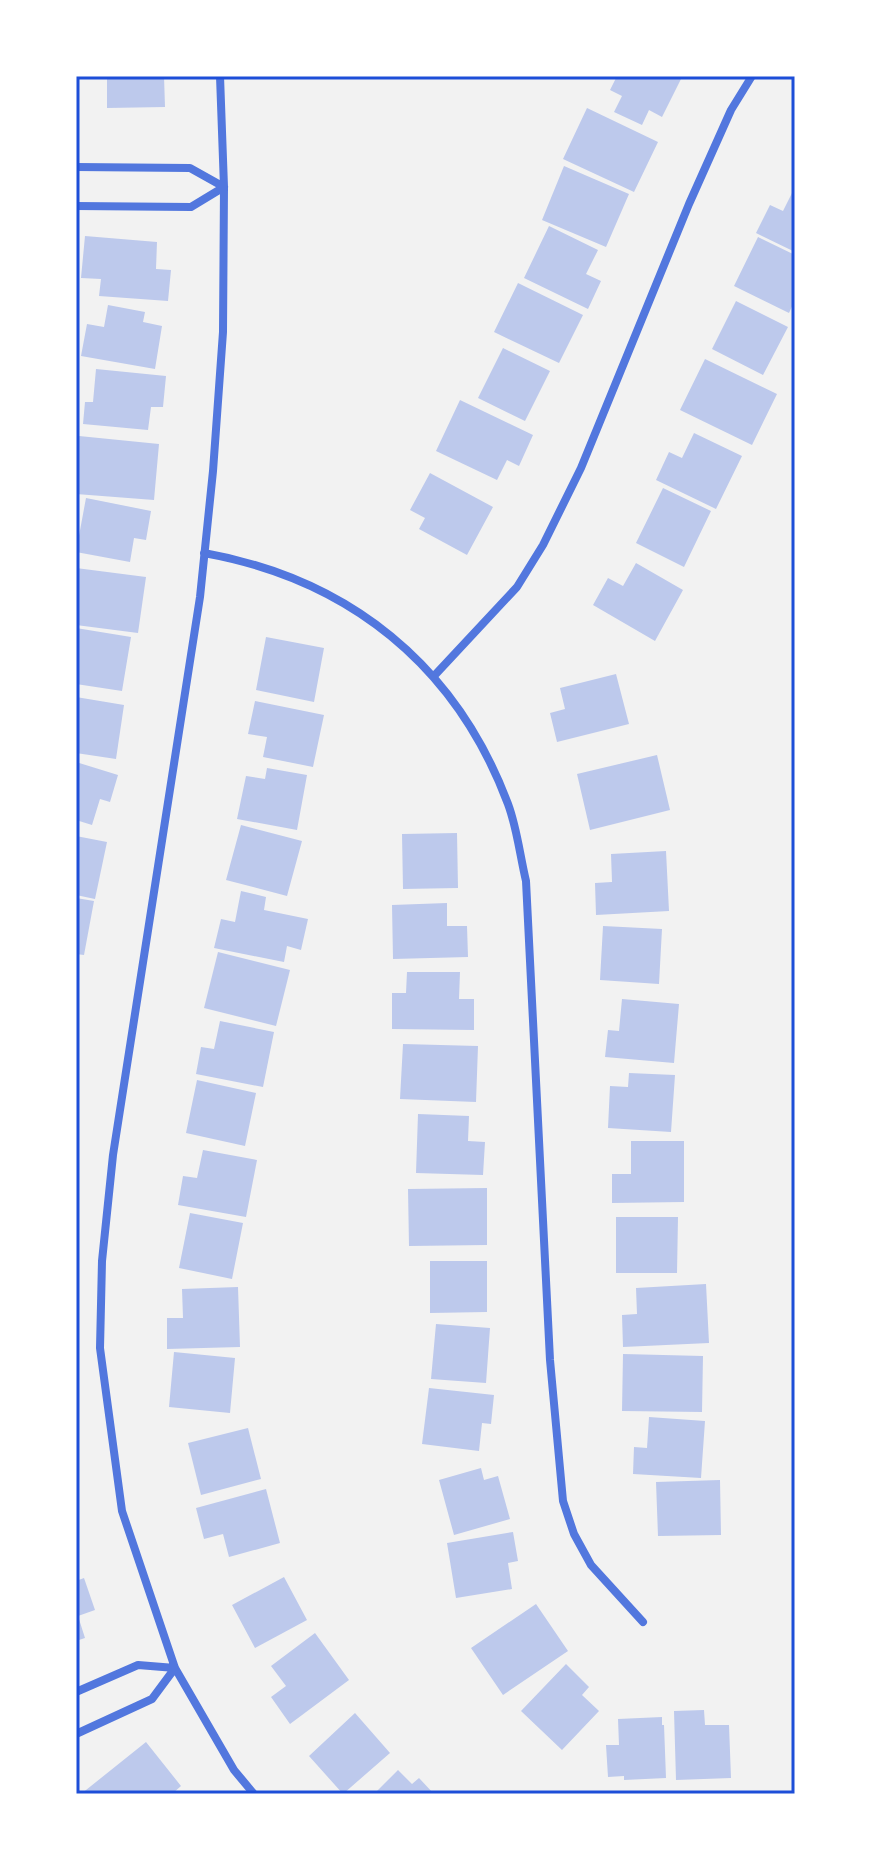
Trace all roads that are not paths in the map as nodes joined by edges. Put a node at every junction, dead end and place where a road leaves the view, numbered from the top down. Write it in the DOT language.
graph roads {
  1 [pos="220,76"];
  2 [pos="752,76"];
  3 [pos="76,167"];
  4 [pos="224,187"];
  5 [pos="76,206"];
  6 [pos="204,553"];
  7 [pos="434,676"];
  8 [pos="643,1622"];
  9 [pos="175,1668"];
  10 [pos="76,1692"];
  11 [pos="76,1734"];
  12 [pos="254,1794"];
  1 -- 4 [label="street"];
  2 -- 7 [label="street"];
  3 -- 4 [label="street"];
  4 -- 5 [label="street"];
  4 -- 6 [label="street"];
  6 -- 7 [label="street"];
  6 -- 9 [label="street"];
  7 -- 8 [label="street"];
  9 -- 10 [label="street"];
  9 -- 11 [label="street"];
  9 -- 12 [label="street"];
}
